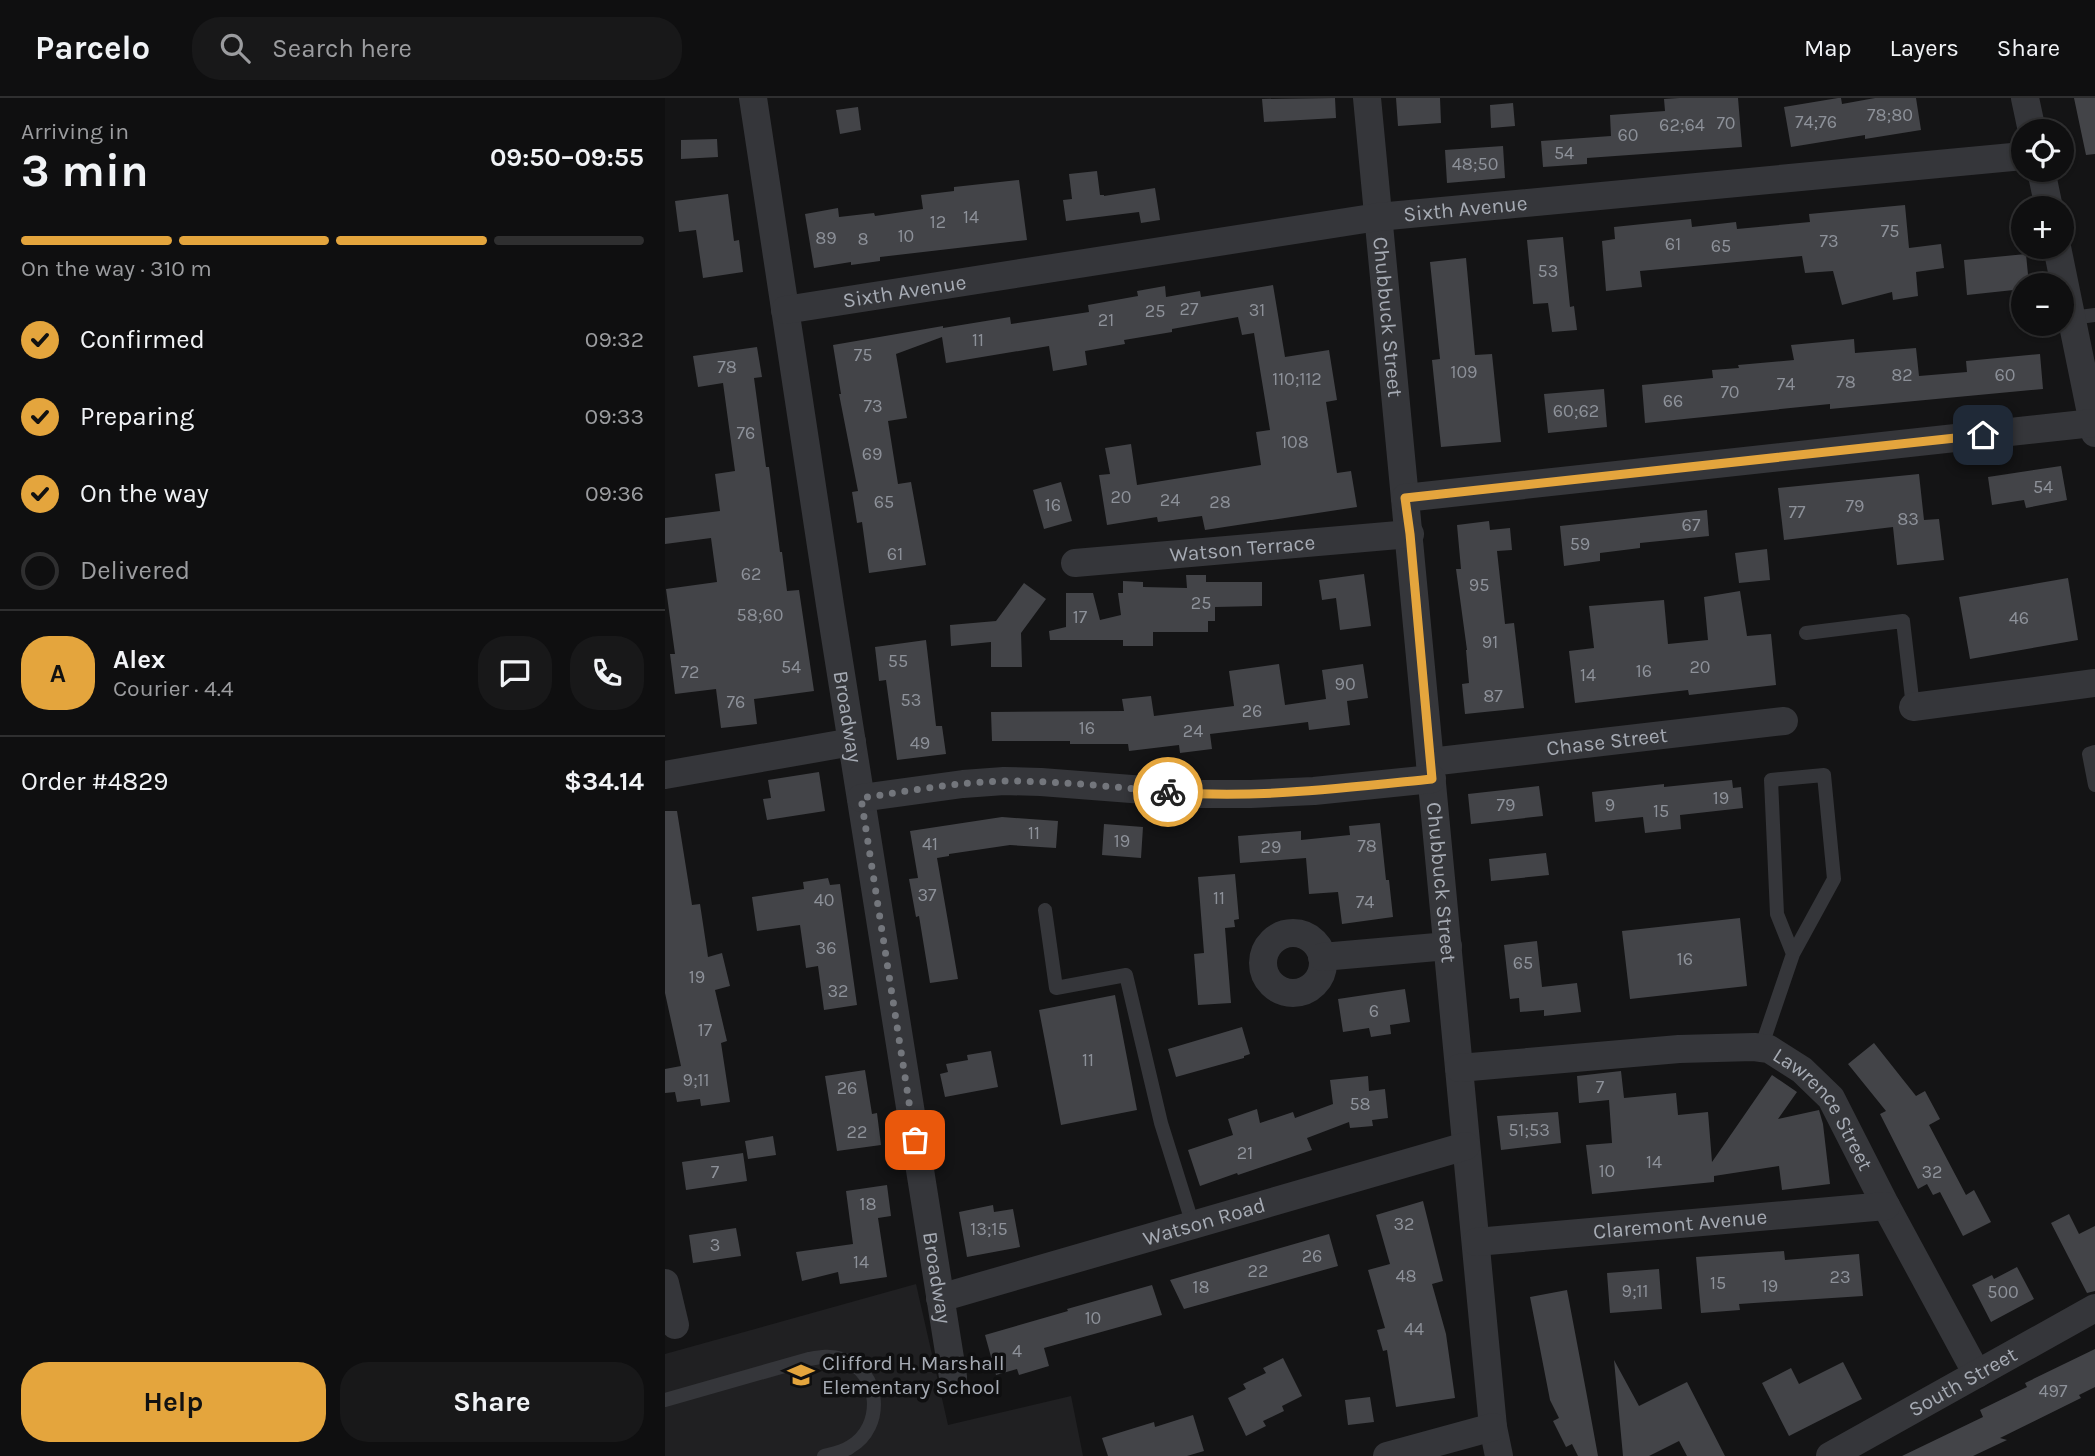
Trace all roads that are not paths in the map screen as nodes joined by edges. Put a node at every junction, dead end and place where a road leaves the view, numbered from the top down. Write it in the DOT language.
graph roads {
  1 [pos="753,98"];
  2 [pos="1367,98"];
  3 [pos="2025,98"];
  4 [pos="2029,119"];
  5 [pos="2011,157"];
  6 [pos="1378,217"];
  7 [pos="2061,259"];
  8 [pos="785,310"];
  9 [pos="2083,317"];
  10 [pos="2094,428"];
  11 [pos="1405,498"];
  12 [pos="1410,534"];
  13 [pos="1075,563"];
  14 [pos="1805,633"];
  15 [pos="2095,683"];
  16 [pos="1913,707"];
  17 [pos="1784,721"];
  18 [pos="852,742"];
  19 [pos="2095,752"];
  20 [pos="1431,770"];
  21 [pos="665,775"];
  22 [pos="2095,785"];
  23 [pos="861,798"];
  24 [pos="1045,909"];
  25 [pos="1448,946"];
  26 [pos="1793,954"];
  27 [pos="1322,957"];
  28 [pos="1761,1048"];
  29 [pos="1459,1068"];
  30 [pos="1466,1146"];
  31 [pos="1886,1206"];
  32 [pos="1193,1225"];
  33 [pos="1476,1242"];
  34 [pos="665,1283"];
  35 [pos="940,1298"];
  36 [pos="2095,1308"];
  37 [pos="675,1325"];
  38 [pos="1977,1374"];
  39 [pos="953,1377"];
  40 [pos="665,1400"];
  41 [pos="1493,1427"];
  42 [pos="824,1456"];
  43 [pos="1387,1456"];
  44 [pos="1499,1456"];
  45 [pos="1830,1456"];
  1 -- 8 [label="street, Broadway"];
  2 -- 6 [label="street, Chubbuck Street"];
  3 -- 4 [label="street"];
  5 -- 6 [label="street, Sixth Avenue"];
  6 -- 8 [label="street, Sixth Avenue"];
  6 -- 11 [label="street, Chubbuck Street"];
  7 -- 9 [label="street"];
  8 -- 18 [label="street, Broadway"];
  9 -- 10 [label="street"];
  10 -- 11 [label="street"];
  11 -- 12 [label="street, Chubbuck Street"];
  12 -- 13 [label="street, Watson Terrace"];
  12 -- 20 [label="street, Chubbuck Street"];
  14 -- 16 [label="lane"];
  15 -- 16 [label="street"];
  17 -- 20 [label="street, Chase Street"];
  18 -- 21 [label="street"];
  18 -- 23 [label="street, Broadway"];
  19 -- 22 [label="lane"];
  20 -- 23 [label="street, Chase Street"];
  20 -- 25 [label="street, Chubbuck Street"];
  23 -- 35 [label="street, Broadway"];
  24 -- 32 [label="lane"];
  25 -- 27 [label="street"];
  25 -- 29 [label="street, Chubbuck Street"];
  26 -- 26 [label="lane"];
  26 -- 28 [label="lane"];
  28 -- 29 [label="street, Lawrence Street"];
  28 -- 31 [label="street, Lawrence Street"];
  29 -- 30 [label="street, Chubbuck Street"];
  30 -- 32 [label="street, Watson Road"];
  30 -- 33 [label="street, Chubbuck Street"];
  31 -- 33 [label="street, Claremont Avenue"];
  31 -- 38 [label="street, Lawrence Street"];
  32 -- 35 [label="street, Watson Road"];
  33 -- 41 [label="street, Chubbuck Street"];
  34 -- 37 [label="street"];
  35 -- 39 [label="street, Broadway"];
  36 -- 38 [label="street, South Street"];
  38 -- 45 [label="street, South Street"];
  40 -- 42 [label="lane"];
  41 -- 43 [label="street"];
  41 -- 44 [label="street, Chubbuck Street"];
}
